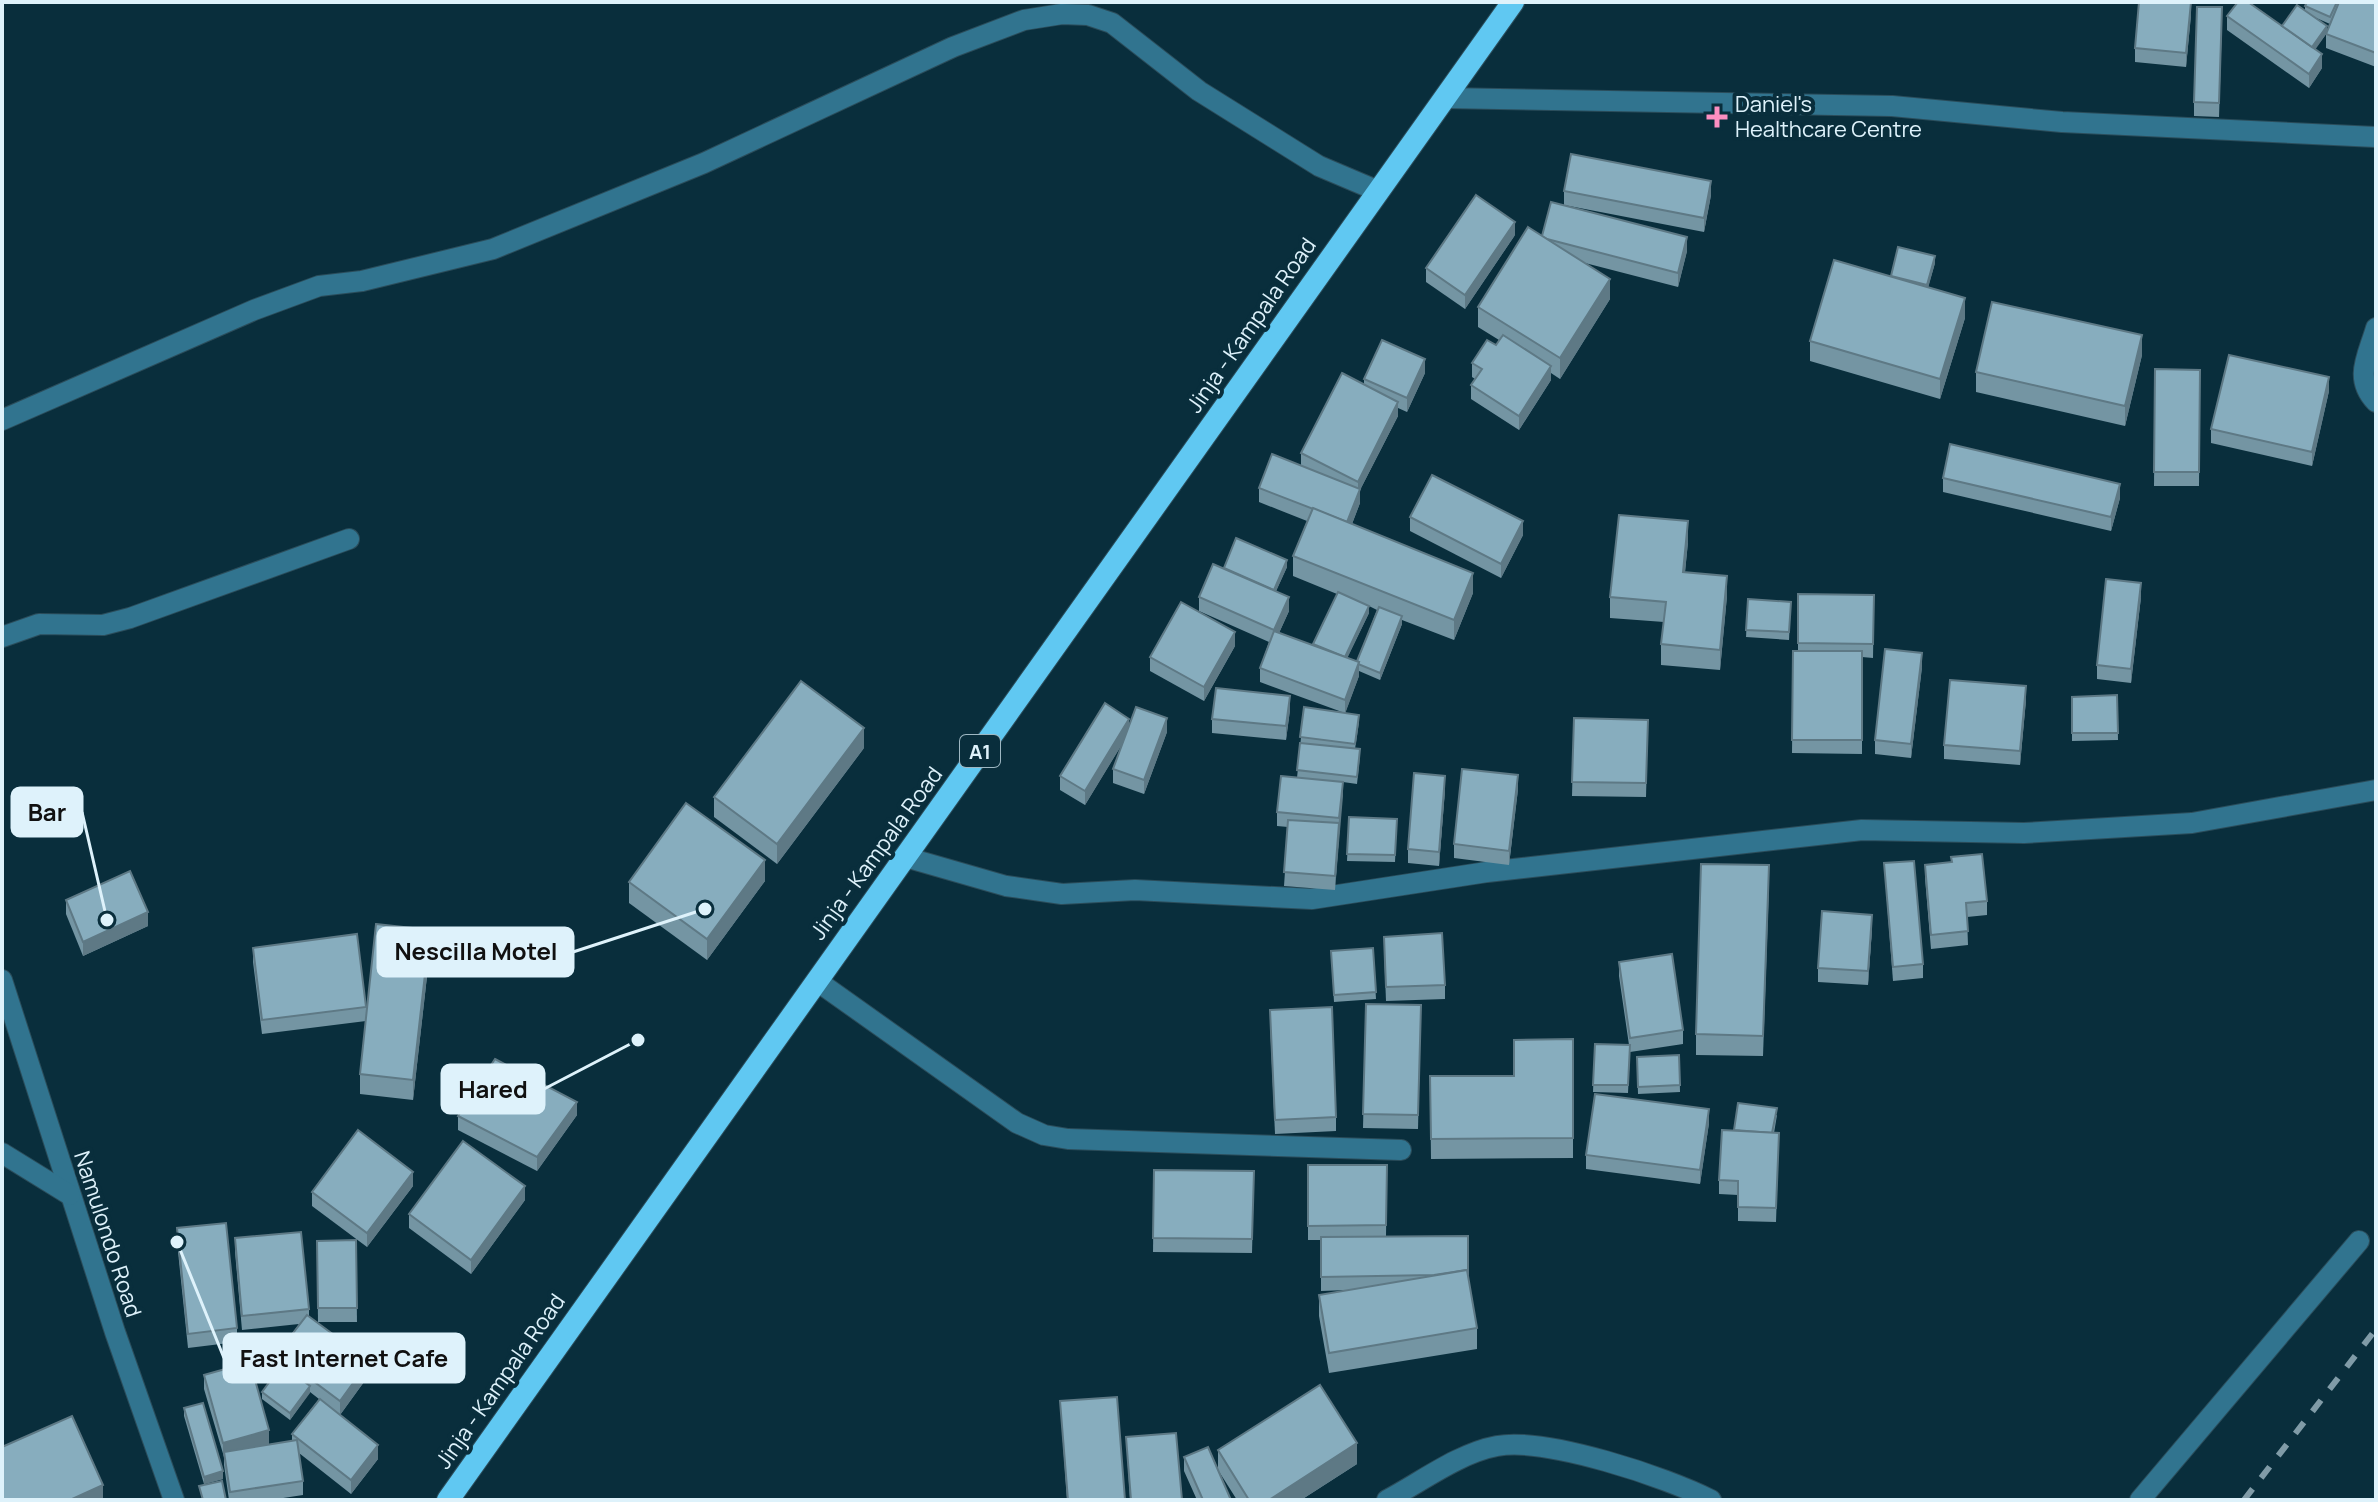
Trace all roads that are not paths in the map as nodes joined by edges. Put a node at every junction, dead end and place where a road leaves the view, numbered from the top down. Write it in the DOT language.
graph roads {
  1 [pos="1513,2"];
  2 [pos="1445,98"];
  3 [pos="2376,137"];
  4 [pos="1378,191"];
  5 [pos="2376,328"];
  6 [pos="2376,402"];
  7 [pos="2,420"];
  8 [pos="349,539"];
  9 [pos="2,637"];
  10 [pos="2376,790"];
  11 [pos="905,857"];
  12 [pos="2,980"];
  13 [pos="817,981"];
  14 [pos="1401,1150"];
  15 [pos="2,1153"];
  16 [pos="70,1195"];
  17 [pos="2359,1241"];
  18 [pos="174,1500"];
  19 [pos="448,1500"];
  20 [pos="1387,1500"];
  21 [pos="1711,1500"];
  22 [pos="2140,1500"];
  1 -- 2 [label="highway, Jinja - Kampala Road / A1"];
  2 -- 3 [label="street"];
  2 -- 4 [label="highway, Jinja - Kampala Road / A1"];
  4 -- 7 [label="street"];
  4 -- 11 [label="highway, Jinja - Kampala Road / A1"];
  5 -- 6 [label="street"];
  8 -- 9 [label="street"];
  10 -- 11 [label="street"];
  11 -- 13 [label="highway, Jinja - Kampala Road / A1"];
  12 -- 16 [label="street, Namulondo Road"];
  13 -- 14 [label="street"];
  13 -- 19 [label="highway, Jinja - Kampala Road / A1"];
  15 -- 16 [label="street"];
  16 -- 18 [label="street, Namulondo Road"];
  17 -- 22 [label="street"];
  20 -- 21 [label="street"];
}
